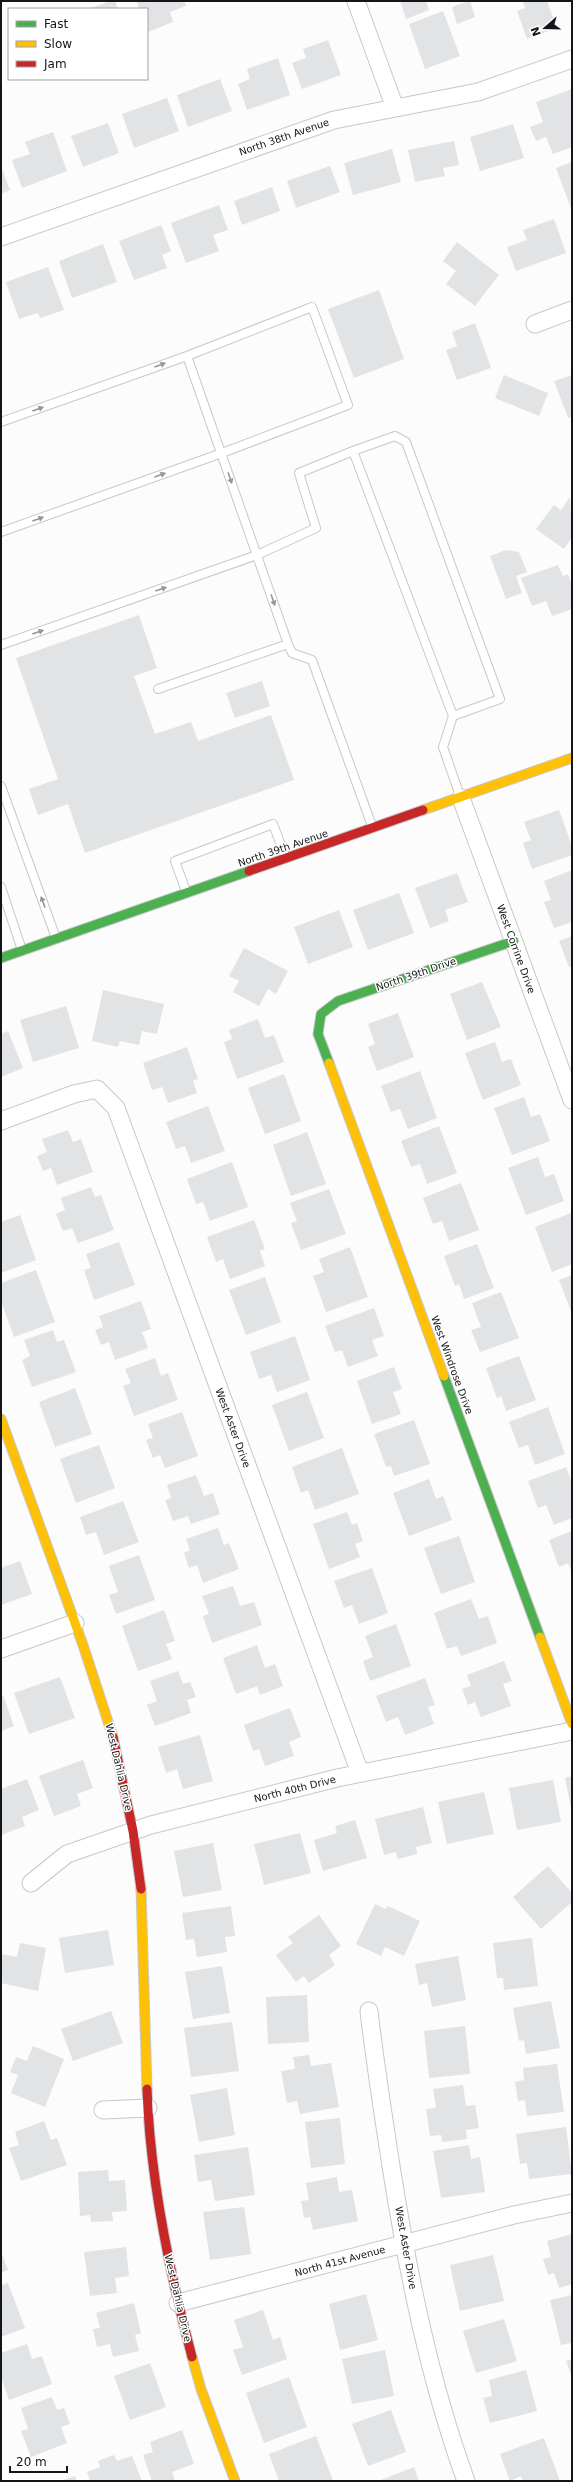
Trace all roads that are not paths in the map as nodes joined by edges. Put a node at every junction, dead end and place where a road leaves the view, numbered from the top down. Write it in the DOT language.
graph roads {
  1 [pos="356,1"];
  2 [pos="572,59"];
  3 [pos="395,108"];
  4 [pos="1,237"];
  5 [pos="572,310"];
  6 [pos="535,324"];
  7 [pos="188,356"];
  8 [pos="1,422"];
  9 [pos="353,451"];
  10 [pos="222,453"];
  11 [pos="1,532"];
  12 [pos="257,555"];
  13 [pos="288,644"];
  14 [pos="1,645"];
  15 [pos="158,689"];
  16 [pos="453,716"];
  17 [pos="572,758"];
  18 [pos="1,786"];
  19 [pos="461,798"];
  20 [pos="372,829"];
  21 [pos="286,859"];
  22 [pos="1,887"];
  23 [pos="187,893"];
  24 [pos="56,939"];
  25 [pos="514,941"];
  26 [pos="22,951"];
  27 [pos="1,958"];
  28 [pos="321,1014"];
  29 [pos="572,1100"];
  30 [pos="1,1121"];
  31 [pos="1,1420"];
  32 [pos="75,1623"];
  33 [pos="1,1649"];
  34 [pos="572,1724"];
  35 [pos="572,1731"];
  36 [pos="360,1773"];
  37 [pos="133,1831"];
  38 [pos="31,1883"];
  39 [pos="369,2010"];
  40 [pos="148,2108"];
  41 [pos="103,2110"];
  42 [pos="572,2203"];
  43 [pos="404,2244"];
  44 [pos="178,2302"];
  45 [pos="235,2481"];
  46 [pos="466,2481"];
  1 -- 3 [label="street"];
  2 -- 3 [label="street, North 38th Avenue"];
  3 -- 4 [label="street, North 38th Avenue"];
  5 -- 6 [label="street"];
  8 -- 7 [label="lane, one-way"];
  7 -- 10 [label="lane"];
  7 -- 10 [label="lane"];
  9 -- 12 [label="lane"];
  9 -- 16 [label="lane"];
  9 -- 16 [label="lane"];
  11 -- 10 [label="lane, one-way"];
  10 -- 12 [label="lane, one-way"];
  12 -- 13 [label="lane, one-way"];
  14 -- 12 [label="lane, one-way"];
  13 -- 15 [label="lane"];
  13 -- 20 [label="lane"];
  16 -- 19 [label="lane"];
  17 -- 19 [label="street, North 39th Avenue"];
  24 -- 18 [label="lane, one-way"];
  19 -- 20 [label="street, North 39th Avenue"];
  19 -- 25 [label="street, West Corrine Drive"];
  20 -- 21 [label="street, North 39th Avenue"];
  21 -- 23 [label="street, North 39th Avenue"];
  21 -- 23 [label="lane"];
  22 -- 26 [label="lane"];
  23 -- 24 [label="street, North 39th Avenue"];
  24 -- 26 [label="street, North 39th Avenue"];
  25 -- 28 [label="street, North 39th Drive"];
  25 -- 29 [label="street, West Corrine Drive"];
  26 -- 27 [label="street, North 39th Avenue"];
  28 -- 34 [label="street, West Windrose Drive"];
  30 -- 36 [label="street, West Aster Drive"];
  31 -- 32 [label="street, West Dahlia Drive"];
  32 -- 33 [label="street"];
  32 -- 37 [label="street, West Dahlia Drive"];
  35 -- 36 [label="street, North 40th Drive"];
  36 -- 37 [label="street, North 40th Drive"];
  37 -- 38 [label="street, North 40th Drive"];
  37 -- 40 [label="street, West Dahlia Drive"];
  39 -- 43 [label="street, West Aster Drive"];
  40 -- 41 [label="street"];
  40 -- 44 [label="street, West Dahlia Drive"];
  42 -- 43 [label="street, North 41st Avenue"];
  43 -- 44 [label="street, North 41st Avenue"];
  43 -- 46 [label="street, West Aster Drive"];
  44 -- 45 [label="street, West Dahlia Drive"];
}
